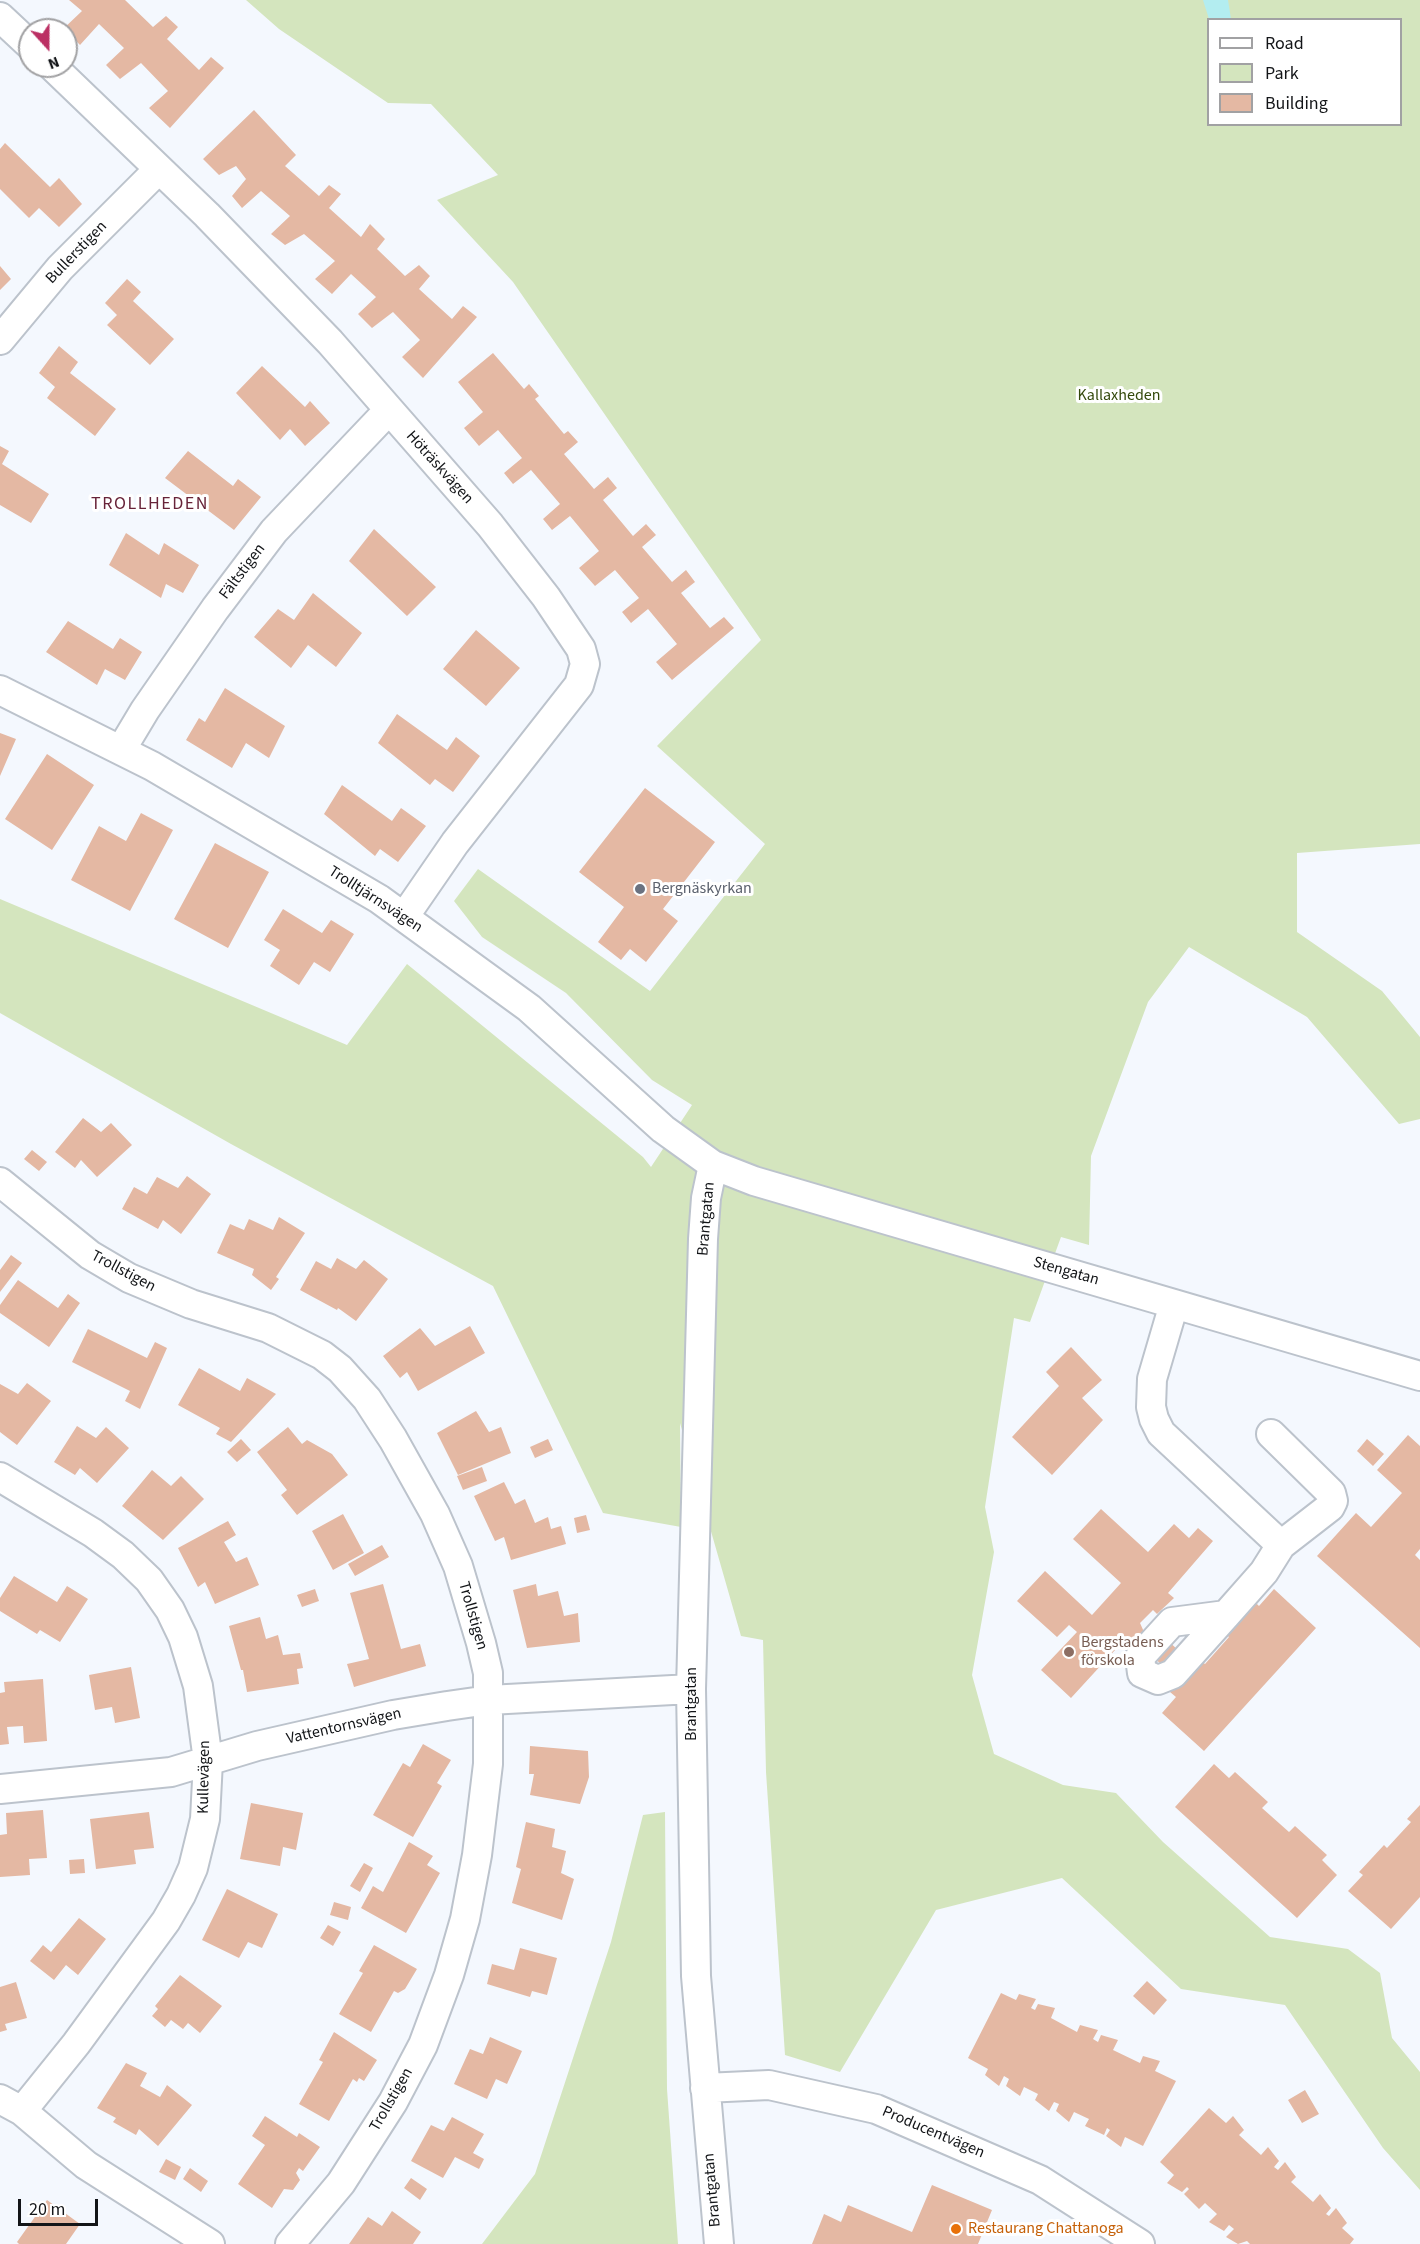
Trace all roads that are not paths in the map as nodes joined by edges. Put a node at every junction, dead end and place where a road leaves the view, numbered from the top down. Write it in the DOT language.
graph roads {
  1 [pos="0,17"];
  2 [pos="18,34"];
  3 [pos="64,78"];
  4 [pos="159,169"];
  5 [pos="0,340"];
  6 [pos="388,411"];
  7 [pos="0,690"];
  8 [pos="122,750"];
  9 [pos="405,917"];
  10 [pos="713,1165"];
  11 [pos="0,1182"];
  12 [pos="1174,1304"];
  13 [pos="1420,1376"];
  14 [pos="1271,1434"];
  15 [pos="0,1477"];
  16 [pos="1281,1545"];
  17 [pos="1226,1615"];
  18 [pos="692,1689"];
  19 [pos="489,1700"];
  20 [pos="208,1761"];
  21 [pos="0,1790"];
  22 [pos="705,2088"];
  23 [pos="11,2105"];
  24 [pos="293,2242"];
  25 [pos="210,2244"];
  26 [pos="718,2244"];
  27 [pos="1140,2244"];
  1 -- 2 [label="street"];
  3 -- 4 [label="street, Höträskvägen"];
  4 -- 5 [label="street, Bullerstigen"];
  4 -- 6 [label="street, Höträskvägen"];
  6 -- 8 [label="street, Fältstigen"];
  6 -- 9 [label="street, Höträskvägen"];
  7 -- 8 [label="street, Trolltjärnsvägen"];
  8 -- 9 [label="street, Trolltjärnsvägen"];
  9 -- 10 [label="street, Trolltjärnsvägen"];
  10 -- 12 [label="street, Stengatan"];
  10 -- 18 [label="street, Brantgatan"];
  11 -- 19 [label="street, Trollstigen"];
  12 -- 13 [label="street, Stengatan"];
  12 -- 16 [label="street"];
  14 -- 16 [label="street"];
  15 -- 20 [label="street, Kullevägen"];
  16 -- 17 [label="street"];
  18 -- 19 [label="street, Vattentornsvägen"];
  18 -- 22 [label="street, Brantgatan"];
  19 -- 20 [label="street, Vattentornsvägen"];
  19 -- 24 [label="street, Trollstigen"];
  20 -- 21 [label="street, Vattentornsvägen"];
  20 -- 23 [label="street, Kullevägen"];
  22 -- 26 [label="street, Brantgatan"];
  22 -- 27 [label="street, Producentvägen"];
  23 -- 25 [label="street"];
}
